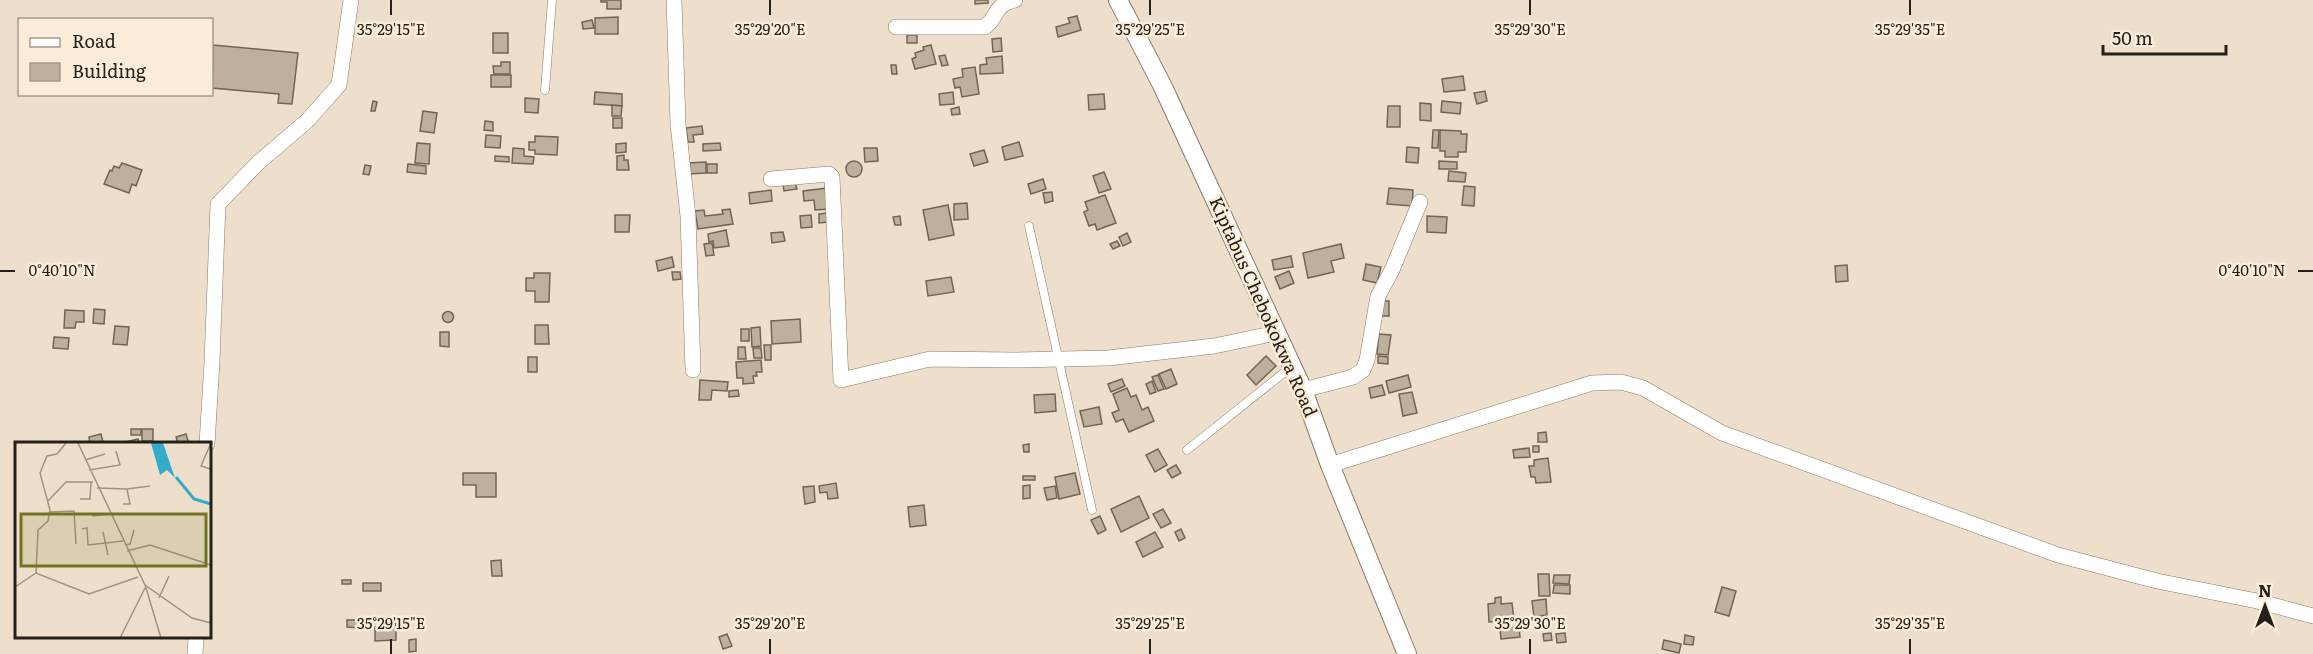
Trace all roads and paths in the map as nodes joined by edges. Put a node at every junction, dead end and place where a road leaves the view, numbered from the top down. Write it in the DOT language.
graph roads {
  1 [pos="351,0"];
  2 [pos="552,0"];
  3 [pos="674,0"];
  4 [pos="1015,0"];
  5 [pos="1118,0"];
  6 [pos="896,27"];
  7 [pos="545,90"];
  8 [pos="771,179"];
  9 [pos="1420,202"];
  10 [pos="1029,226"];
  11 [pos="1276,333"];
  12 [pos="1060,359"];
  13 [pos="1291,367"];
  14 [pos="693,370"];
  15 [pos="1303,390"];
  16 [pos="207,442"];
  17 [pos="1188,450"];
  18 [pos="1330,465"];
  19 [pos="1092,510"];
  20 [pos="2313,616"];
  21 [pos="196,639"];
  22 [pos="195,654"];
  23 [pos="1407,654"];
  1 -- 16 [label="street"];
  2 -- 7 [label="lane"];
  3 -- 14 [label="street"];
  4 -- 6 [label="street"];
  5 -- 11 [label="street, Kiptabus Chebokokwa Road"];
  8 -- 12 [label="street"];
  9 -- 15 [label="street"];
  10 -- 12 [label="lane"];
  11 -- 12 [label="street"];
  11 -- 13 [label="street, Kiptabus Chebokokwa Road"];
  12 -- 19 [label="lane"];
  13 -- 15 [label="street, Kiptabus Chebokokwa Road"];
  13 -- 17 [label="lane"];
  15 -- 18 [label="street, Kiptabus Chebokokwa Road"];
  18 -- 20 [label="street"];
  18 -- 23 [label="street, Kiptabus Chebokokwa Road"];
  21 -- 22 [label="street"];
}
